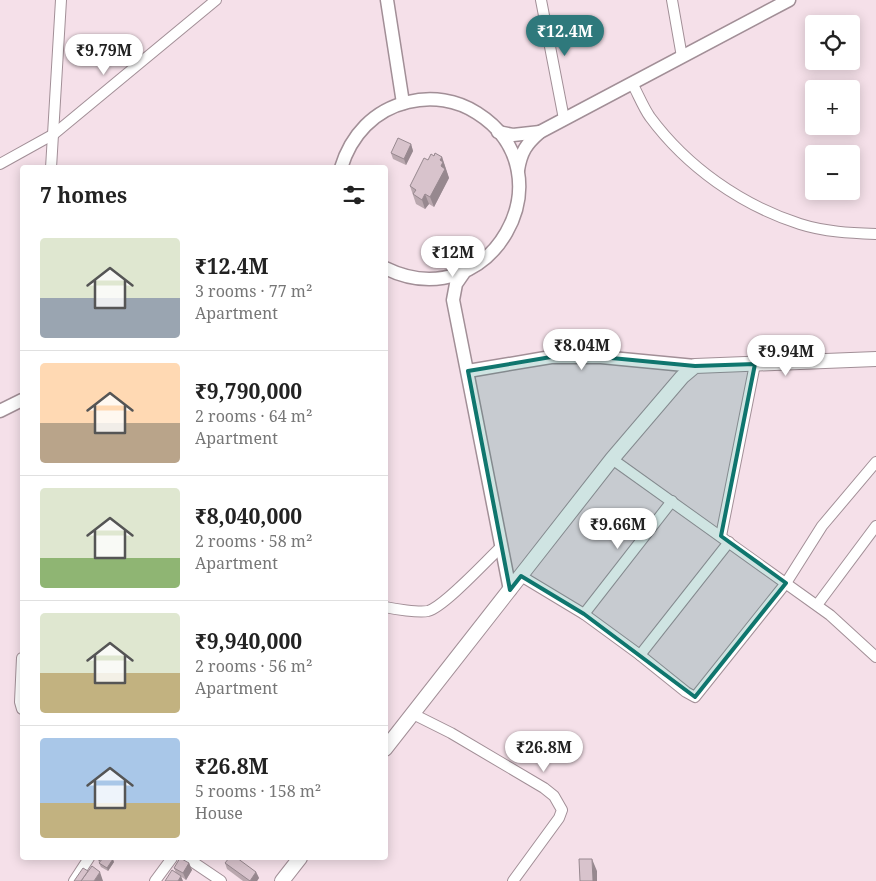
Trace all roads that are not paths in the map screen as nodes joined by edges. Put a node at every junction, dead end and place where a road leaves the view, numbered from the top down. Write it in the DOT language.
graph roads {
  1 [pos="61,0"];
  2 [pos="216,0"];
  3 [pos="387,0"];
  4 [pos="541,0"];
  5 [pos="672,0"];
  6 [pos="789,0"];
  7 [pos="682,57"];
  8 [pos="632,83"];
  9 [pos="403,103"];
  10 [pos="564,119"];
  11 [pos="498,132"];
  12 [pos="540,132"];
  13 [pos="54,134"];
  14 [pos="0,164"];
  15 [pos="51,165"];
  16 [pos="342,165"];
  17 [pos="518,174"];
  18 [pos="876,234"];
  19 [pos="388,269"];
  20 [pos="465,271"];
  21 [pos="429,279"];
  22 [pos="452,300"];
  23 [pos="876,359"];
  24 [pos="755,364"];
  25 [pos="695,366"];
  26 [pos="468,371"];
  27 [pos="20,401"];
  28 [pos="0,412"];
  29 [pos="612,459"];
  30 [pos="876,462"];
  31 [pos="672,501"];
  32 [pos="876,526"];
  33 [pos="725,539"];
  34 [pos="501,547"];
  35 [pos="521,576"];
  36 [pos="786,583"];
  37 [pos="510,590"];
  38 [pos="817,605"];
  39 [pos="388,608"];
  40 [pos="584,614"];
  41 [pos="640,655"];
  42 [pos="876,657"];
  43 [pos="413,714"];
  44 [pos="388,745"];
  45 [pos="88,860"];
  46 [pos="171,860"];
  47 [pos="190,860"];
  48 [pos="298,860"];
  49 [pos="74,881"];
  50 [pos="155,881"];
  51 [pos="221,881"];
  52 [pos="282,881"];
  53 [pos="513,881"];
  1 -- 13 [label="street"];
  2 -- 13 [label="street"];
  3 -- 9 [label="street"];
  4 -- 10 [label="street"];
  5 -- 7 [label="street"];
  6 -- 7 [label="street"];
  7 -- 8 [label="street"];
  8 -- 10 [label="street"];
  8 -- 18 [label="street"];
  9 -- 11 [label="street"];
  9 -- 16 [label="street"];
  10 -- 12 [label="street"];
  11 -- 12 [label="street"];
  11 -- 17 [label="street"];
  12 -- 17 [label="street"];
  13 -- 14 [label="street"];
  13 -- 15 [label="street"];
  17 -- 20 [label="street"];
  19 -- 21 [label="street"];
  20 -- 21 [label="street"];
  20 -- 22 [label="street"];
  21 -- 22 [label="street"];
  22 -- 26 [label="street"];
  23 -- 24 [label="main road"];
  24 -- 25 [label="main road"];
  24 -- 33 [label="street"];
  25 -- 26 [label="street"];
  25 -- 29 [label="main road"];
  26 -- 34 [label="street"];
  27 -- 28 [label="street"];
  29 -- 31 [label="street"];
  29 -- 35 [label="main road"];
  30 -- 36 [label="street"];
  31 -- 33 [label="street"];
  31 -- 40 [label="street"];
  32 -- 38 [label="street"];
  33 -- 36 [label="street"];
  33 -- 41 [label="street"];
  34 -- 37 [label="street"];
  34 -- 39 [label="street"];
  35 -- 37 [label="main road"];
  35 -- 40 [label="street"];
  36 -- 38 [label="street"];
  36 -- 41 [label="street"];
  37 -- 43 [label="main road"];
  38 -- 42 [label="street"];
  40 -- 41 [label="street"];
  43 -- 44 [label="main road"];
  43 -- 53 [label="street"];
  45 -- 49 [label="street"];
  46 -- 50 [label="street"];
  47 -- 51 [label="street"];
  48 -- 52 [label="main road"];
}
